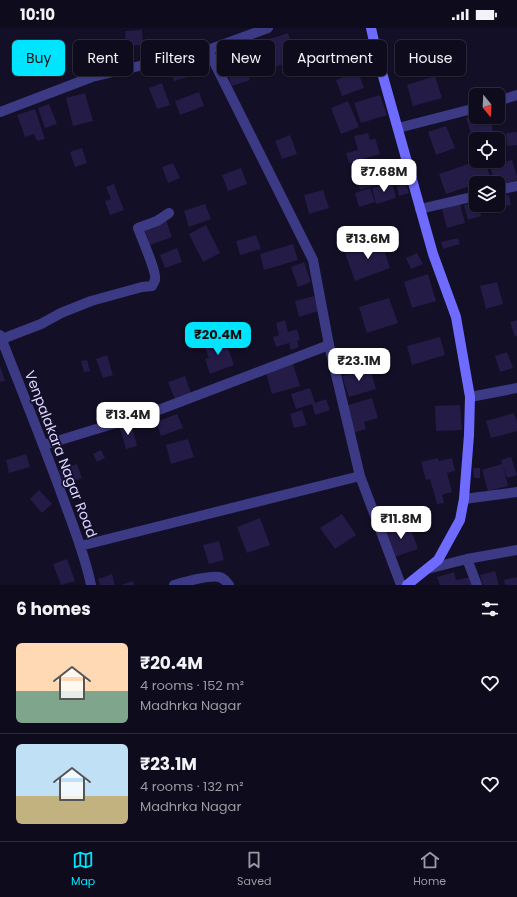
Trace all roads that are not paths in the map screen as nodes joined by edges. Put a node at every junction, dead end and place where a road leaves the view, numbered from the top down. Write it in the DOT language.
graph roads {
  1 [pos="268,28"];
  2 [pos="371,28"];
  3 [pos="209,50"];
  4 [pos="209,52"];
  5 [pos="141,66"];
  6 [pos="517,95"];
  7 [pos="505,99"];
  8 [pos="469,110"];
  9 [pos="0,112"];
  10 [pos="398,128"];
  11 [pos="517,186"];
  12 [pos="505,189"];
  13 [pos="469,198"];
  14 [pos="420,209"];
  15 [pos="169,213"];
  16 [pos="1,337"];
  17 [pos="329,345"];
  18 [pos="517,388"];
  19 [pos="470,397"];
  20 [pos="44,445"];
  21 [pos="360,476"];
  22 [pos="517,492"];
  23 [pos="464,499"];
  24 [pos="80,546"];
  25 [pos="517,550"];
  26 [pos="467,559"];
  27 [pos="427,569"];
  28 [pos="91,585"];
  29 [pos="174,585"];
  30 [pos="229,585"];
  31 [pos="401,585"];
  32 [pos="407,585"];
  33 [pos="477,585"];
  1 -- 3 [label="street"];
  2 -- 10 [label="main road"];
  4 -- 17 [label="street"];
  5 -- 9 [label="street"];
  6 -- 7 [label="street"];
  8 -- 10 [label="street"];
  10 -- 14 [label="main road"];
  11 -- 12 [label="street"];
  13 -- 14 [label="street"];
  14 -- 19 [label="main road"];
  15 -- 16 [label="street"];
  16 -- 20 [label="street, Venpalakara Nagar Road"];
  17 -- 20 [label="street"];
  17 -- 21 [label="street"];
  18 -- 19 [label="street"];
  19 -- 23 [label="main road"];
  20 -- 24 [label="street, Venpalakara Nagar Road"];
  21 -- 24 [label="street"];
  21 -- 31 [label="street"];
  22 -- 23 [label="street"];
  23 -- 27 [label="main road"];
  24 -- 28 [label="street, Venpalakara Nagar Road"];
  25 -- 26 [label="street"];
  26 -- 27 [label="street"];
  26 -- 33 [label="street"];
  27 -- 32 [label="main road"];
  29 -- 30 [label="street"];
}
